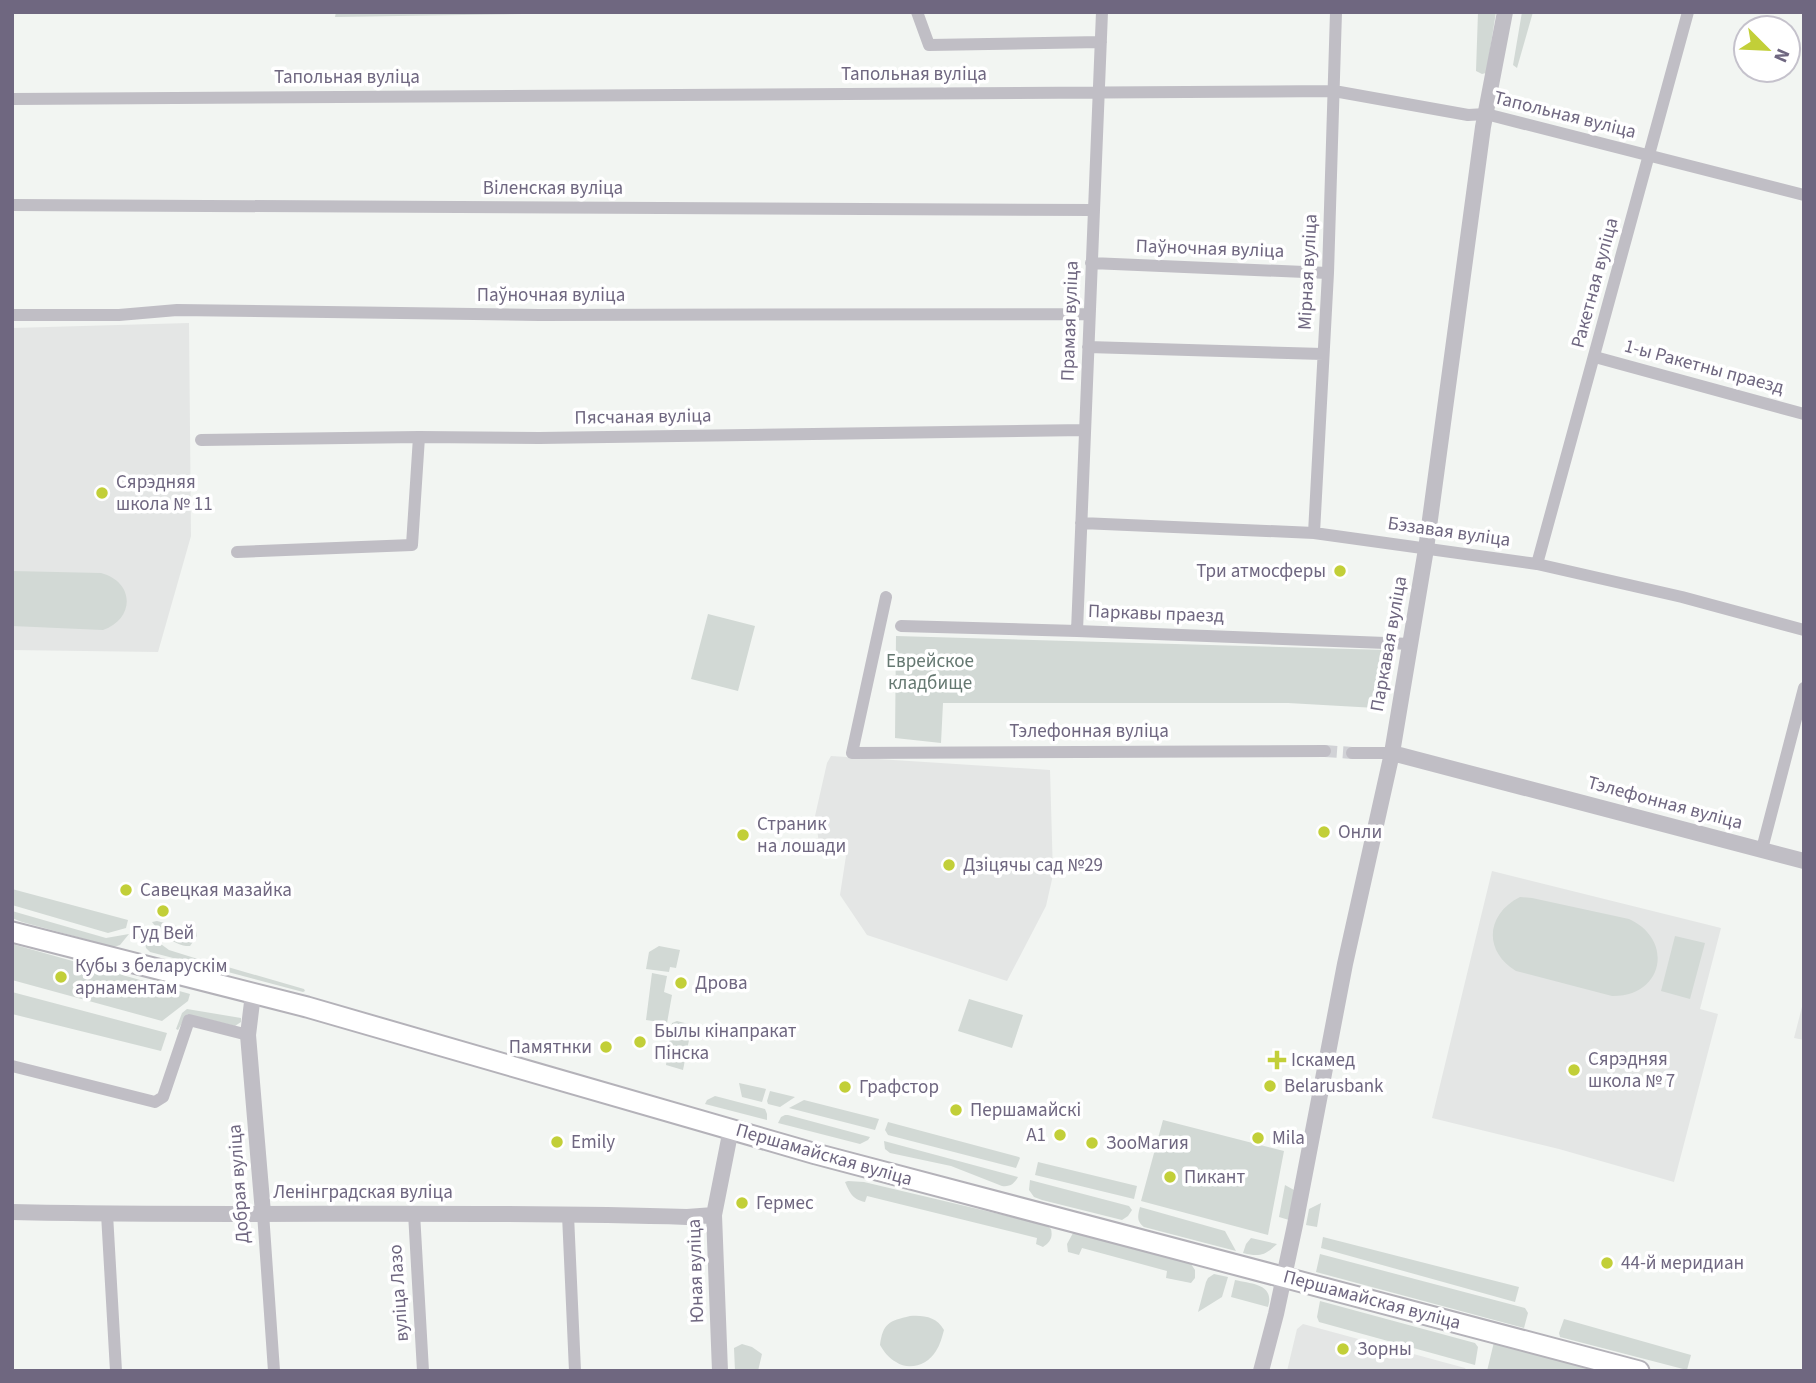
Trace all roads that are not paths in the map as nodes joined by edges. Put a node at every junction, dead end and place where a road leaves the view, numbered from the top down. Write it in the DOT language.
graph roads {
  1 [pos="917,12"];
  2 [pos="1102,12"];
  3 [pos="1336,12"];
  4 [pos="1505,12"];
  5 [pos="1688,12"];
  6 [pos="1101,42"];
  7 [pos="1100,92"];
  8 [pos="1334,92"];
  9 [pos="12,99"];
  10 [pos="1486,114"];
  11 [pos="1649,156"];
  12 [pos="1804,195"];
  13 [pos="12,205"];
  14 [pos="1093,210"];
  15 [pos="1091,263"];
  16 [pos="1328,273"];
  17 [pos="1089,314"];
  18 [pos="12,315"];
  19 [pos="1088,347"];
  20 [pos="1323,354"];
  21 [pos="1595,357"];
  22 [pos="1804,414"];
  23 [pos="1085,430"];
  24 [pos="419,437"];
  25 [pos="201,440"];
  26 [pos="1081,523"];
  27 [pos="1314,533"];
  28 [pos="1426,549"];
  29 [pos="237,552"];
  30 [pos="1537,564"];
  31 [pos="886,597"];
  32 [pos="901,626"];
  33 [pos="1804,630"];
  34 [pos="1077,631"];
  35 [pos="1411,644"];
  36 [pos="1804,688"];
  37 [pos="1325,751"];
  38 [pos="1352,753"];
  39 [pos="1392,754"];
  40 [pos="1762,849"];
  41 [pos="1804,861"];
  42 [pos="12,932"];
  43 [pos="253,994"];
  44 [pos="248,1035"];
  45 [pos="12,1066"];
  46 [pos="731,1129"];
  47 [pos="12,1212"];
  48 [pos="263,1213"];
  49 [pos="414,1213"];
  50 [pos="107,1214"];
  51 [pos="568,1215"];
  52 [pos="714,1215"];
  53 [pos="1283,1277"];
  54 [pos="116,1371"];
  55 [pos="274,1371"];
  56 [pos="423,1371"];
  57 [pos="575,1371"];
  58 [pos="720,1371"];
  59 [pos="1261,1371"];
  60 [pos="1639,1371"];
  1 -- 6 [label="street"];
  2 -- 6 [label="street, Прамая вуліца"];
  3 -- 8 [label="street, Мірная вуліца"];
  4 -- 10 [label="street, Паркавая вуліца"];
  5 -- 11 [label="street, Ракетная вуліца"];
  6 -- 7 [label="street, Прамая вуліца"];
  7 -- 8 [label="street, Тапольная вуліца"];
  7 -- 9 [label="street, Тапольная вуліца"];
  7 -- 14 [label="street, Прамая вуліца"];
  8 -- 10 [label="street, Тапольная вуліца"];
  8 -- 16 [label="street, Мірная вуліца"];
  10 -- 11 [label="street, Тапольная вуліца"];
  10 -- 28 [label="street, Паркавая вуліца"];
  11 -- 12 [label="street, Тапольная вуліца"];
  11 -- 21 [label="street, Ракетная вуліца"];
  13 -- 14 [label="street, Віленская вуліца"];
  14 -- 15 [label="street, Прамая вуліца"];
  15 -- 16 [label="street, Паўночная вуліца"];
  15 -- 17 [label="street, Прамая вуліца"];
  16 -- 20 [label="street, Мірная вуліца"];
  17 -- 18 [label="street, Паўночная вуліца"];
  17 -- 19 [label="street, Прамая вуліца"];
  19 -- 20 [label="street"];
  19 -- 23 [label="street, Прамая вуліца"];
  20 -- 27 [label="street, Мірная вуліца"];
  21 -- 22 [label="street, 1-ы Ракетны праезд"];
  21 -- 30 [label="street, Ракетная вуліца"];
  23 -- 24 [label="street, Пясчаная вуліца"];
  23 -- 26 [label="street, Прамая вуліца"];
  24 -- 25 [label="street, Пясчаная вуліца"];
  24 -- 29 [label="street"];
  26 -- 27 [label="street, Бэзавая вуліца"];
  26 -- 34 [label="street, Прамая вуліца"];
  27 -- 28 [label="street, Бэзавая вуліца"];
  28 -- 30 [label="street, Бэзавая вуліца"];
  28 -- 35 [label="street, Паркавая вуліца"];
  30 -- 33 [label="street, Бэзавая вуліца"];
  31 -- 37 [label="street, Тэлефонная вуліца"];
  32 -- 34 [label="street, Паркавы праезд"];
  34 -- 35 [label="street, Паркавы праезд"];
  35 -- 39 [label="street, Паркавая вуліца"];
  36 -- 40 [label="street"];
  38 -- 39 [label="street, Тэлефонная вуліца"];
  39 -- 40 [label="street, Тэлефонная вуліца"];
  39 -- 53 [label="street, Паркавая вуліца"];
  40 -- 41 [label="street, Тэлефонная вуліца"];
  42 -- 43 [label="main road, Першамайская вуліца"];
  43 -- 44 [label="street, Добрая вуліца"];
  43 -- 46 [label="main road, Першамайская вуліца"];
  44 -- 45 [label="street"];
  44 -- 48 [label="street, Добрая вуліца"];
  46 -- 52 [label="street, Юная вуліца"];
  46 -- 53 [label="main road, Першамайская вуліца"];
  47 -- 50 [label="street, Ленінградская вуліца"];
  48 -- 49 [label="street, Ленінградская вуліца"];
  48 -- 50 [label="street, Ленінградская вуліца"];
  48 -- 55 [label="street, Добрая вуліца"];
  49 -- 51 [label="street, Ленінградская вуліца"];
  49 -- 56 [label="street, вуліца Лазо"];
  50 -- 54 [label="street"];
  51 -- 52 [label="street, Ленінградская вуліца"];
  51 -- 57 [label="street"];
  52 -- 58 [label="street, Юная вуліца"];
  53 -- 59 [label="street, Паркавая вуліца"];
  53 -- 60 [label="main road, Першамайская вуліца"];
}
